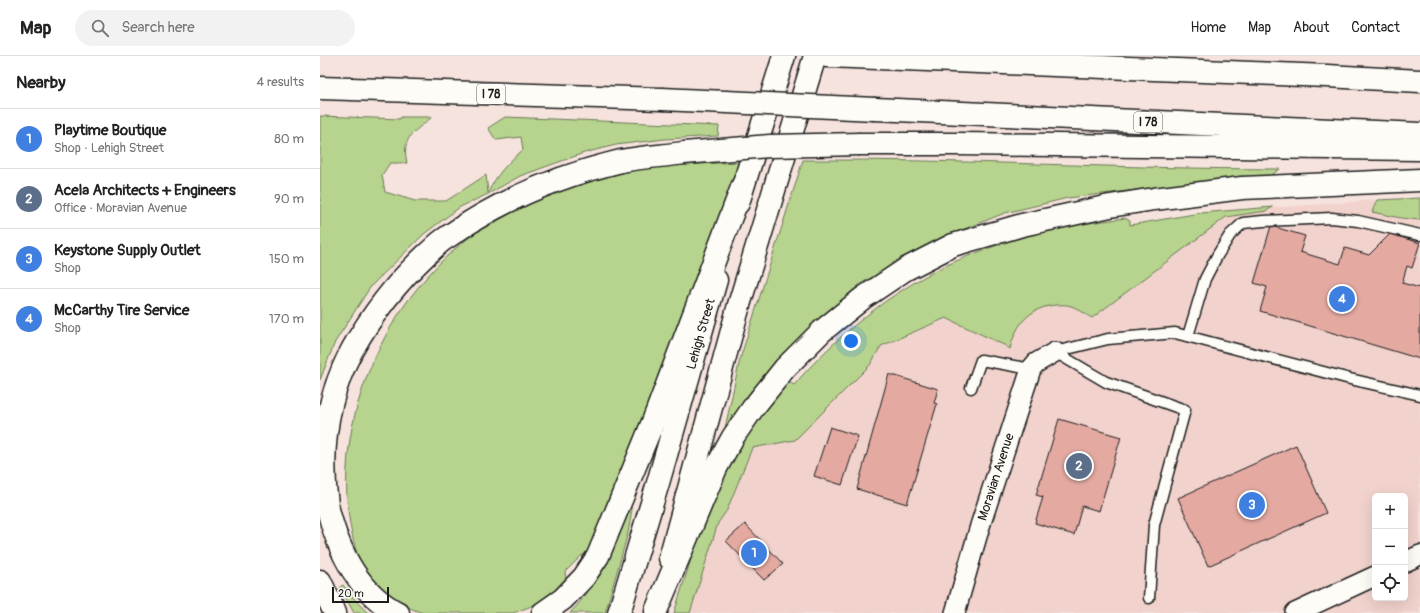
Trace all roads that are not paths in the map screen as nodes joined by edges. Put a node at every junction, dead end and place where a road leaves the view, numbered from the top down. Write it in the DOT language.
graph roads {
  1 [pos="784,56"];
  2 [pos="815,56"];
  3 [pos="827,56"];
  4 [pos="1420,82"];
  5 [pos="320,88"];
  6 [pos="1420,134"];
  7 [pos="1420,149"];
  8 [pos="1420,180"];
  9 [pos="743,185"];
  10 [pos="1420,235"];
  11 [pos="1188,336"];
  12 [pos="1055,352"];
  13 [pos="1031,369"];
  14 [pos="971,388"];
  15 [pos="1420,395"];
  16 [pos="1420,555"];
  17 [pos="1408,561"];
  18 [pos="1372,577"];
  19 [pos="320,581"];
  20 [pos="1149,598"];
  21 [pos="656,612"];
  22 [pos="335,613"];
  23 [pos="398,613"];
  24 [pos="543,613"];
  25 [pos="619,613"];
  26 [pos="955,613"];
  27 [pos="1295,613"];
  1 -- 9 [label="highway, Lehigh Street"];
  2 -- 21 [label="highway"];
  3 -- 4 [label="highway"];
  5 -- 6 [label="highway, I 78, bridge"];
  7 -- 23 [label="highway, bridge"];
  8 -- 21 [label="highway"];
  9 -- 24 [label="highway"];
  9 -- 25 [label="highway, Lehigh Street"];
  10 -- 11 [label="lane"];
  11 -- 12 [label="lane"];
  11 -- 15 [label="lane"];
  12 -- 13 [label="street"];
  12 -- 20 [label="lane"];
  13 -- 14 [label="lane"];
  13 -- 26 [label="street, Moravian Avenue"];
  16 -- 17 [label="street"];
  18 -- 27 [label="street"];
  19 -- 22 [label="highway"];
}
